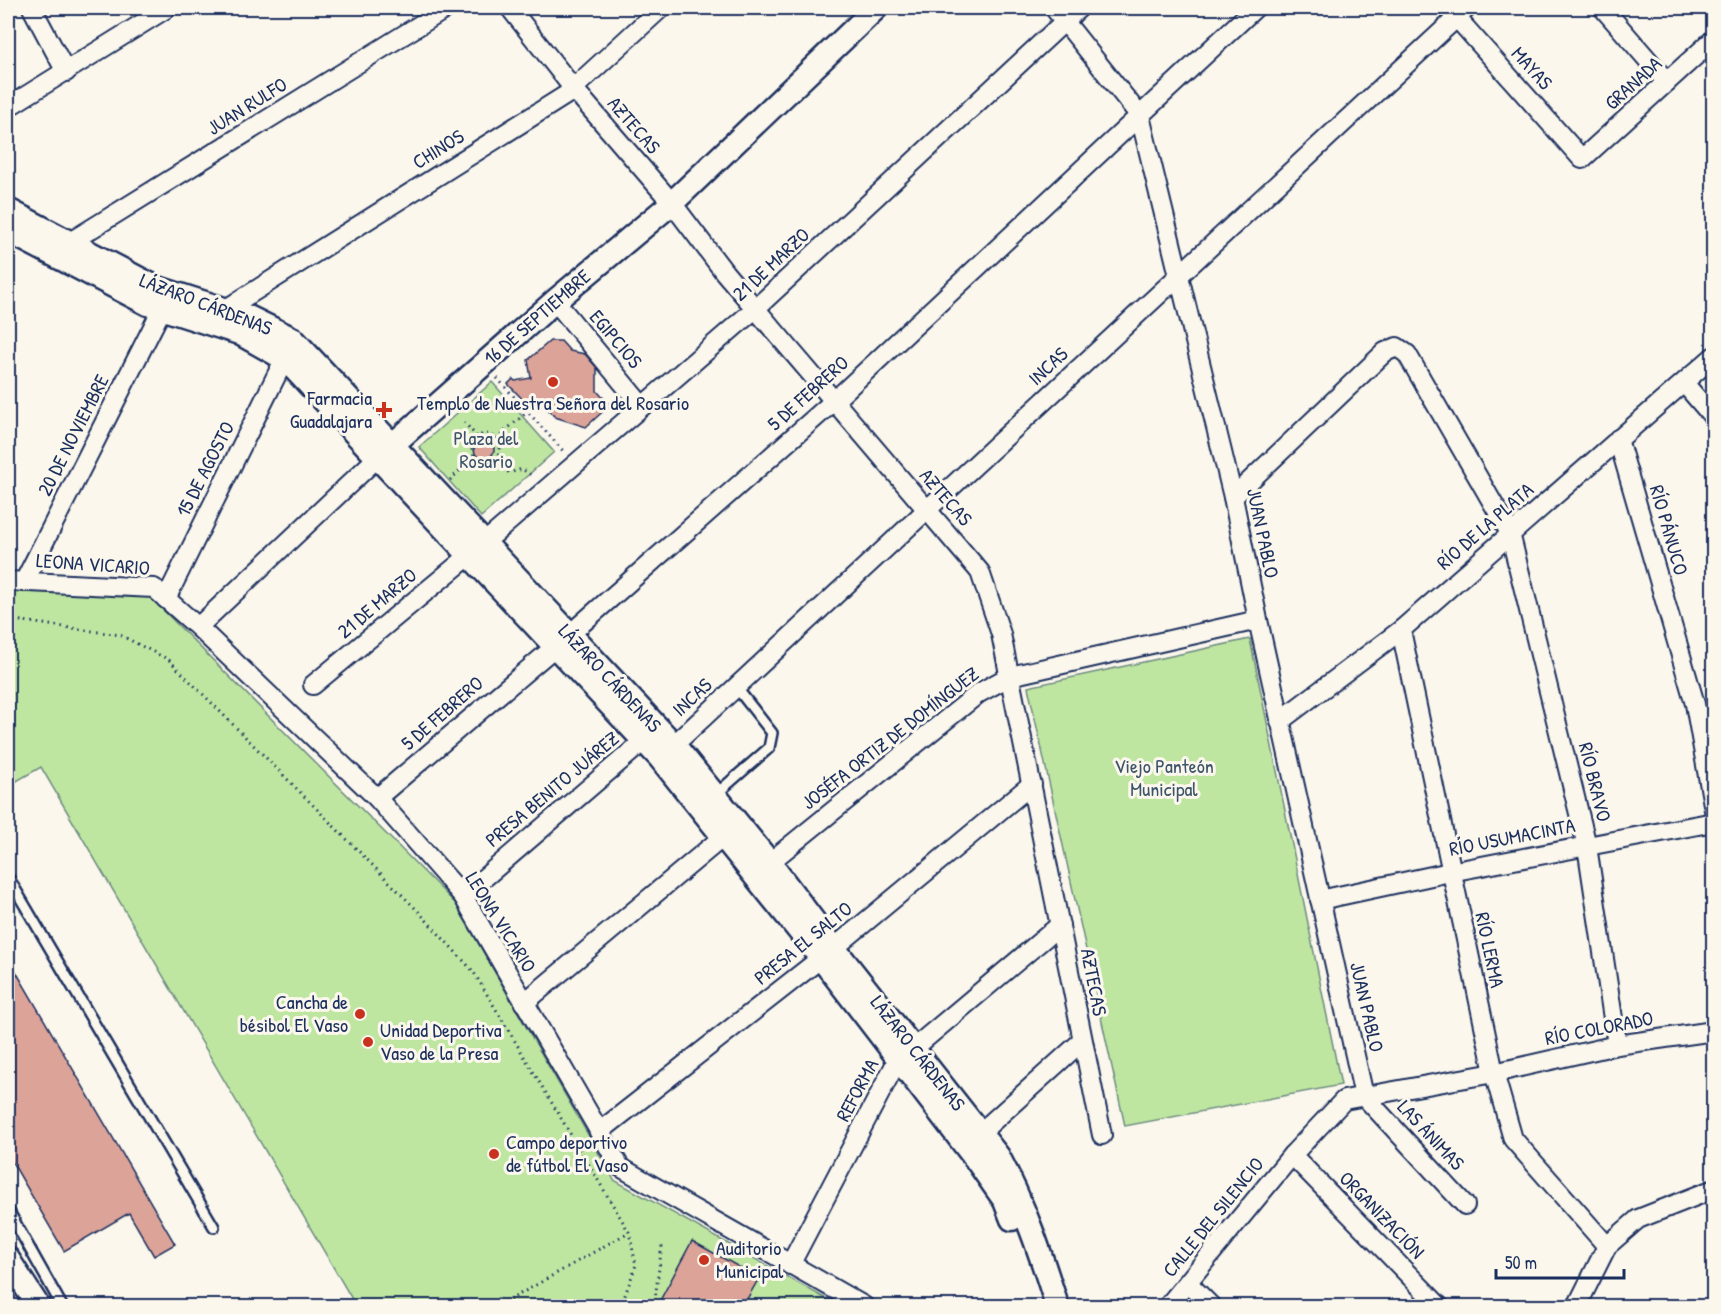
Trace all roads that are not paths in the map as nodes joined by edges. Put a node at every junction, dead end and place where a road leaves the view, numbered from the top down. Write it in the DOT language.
graph roads {
  1 [pos="32,8"];
  2 [pos="167,8"];
  3 [pos="447,8"];
  4 [pos="510,8"];
  5 [pos="661,8"];
  6 [pos="876,8"];
  7 [pos="1079,8"];
  8 [pos="1255,8"];
  9 [pos="1603,8"];
  10 [pos="1457,11"];
  11 [pos="1060,14"];
  12 [pos="1713,39"];
  13 [pos="66,72"];
  14 [pos="1667,82"];
  15 [pos="573,88"];
  16 [pos="8,107"];
  17 [pos="1140,116"];
  18 [pos="1582,159"];
  19 [pos="672,203"];
  20 [pos="8,210"];
  21 [pos="8,231"];
  22 [pos="61,248"];
  23 [pos="1180,274"];
  24 [pos="166,301"];
  25 [pos="555,301"];
  26 [pos="755,309"];
  27 [pos="216,316"];
  28 [pos="289,349"];
  29 [pos="1713,356"];
  30 [pos="1684,383"];
  31 [pos="834,401"];
  32 [pos="642,406"];
  33 [pos="1713,418"];
  34 [pos="1618,440"];
  35 [pos="385,451"];
  36 [pos="1233,497"];
  37 [pos="927,509"];
  38 [pos="1510,533"];
  39 [pos="477,549"];
  40 [pos="16,582"];
  41 [pos="166,599"];
  42 [pos="1258,620"];
  43 [pos="198,627"];
  44 [pos="1401,630"];
  45 [pos="562,640"];
  46 [pos="1010,676"];
  47 [pos="314,685"];
  48 [pos="736,687"];
  49 [pos="1280,721"];
  50 [pos="651,735"];
  51 [pos="667,751"];
  52 [pos="1032,784"];
  53 [pos="715,795"];
  54 [pos="377,798"];
  55 [pos="1713,810"];
  56 [pos="1713,822"];
  57 [pos="724,836"];
  58 [pos="1587,846"];
  59 [pos="763,868"];
  60 [pos="1450,872"];
  61 [pos="8,877"];
  62 [pos="463,896"];
  63 [pos="1320,900"];
  64 [pos="1060,925"];
  65 [pos="828,953"];
  66 [pos="524,1003"];
  67 [pos="1713,1031"];
  68 [pos="1082,1041"];
  69 [pos="1617,1045"];
  70 [pos="906,1054"];
  71 [pos="1494,1073"];
  72 [pos="1364,1096"];
  73 [pos="599,1132"];
  74 [pos="1102,1135"];
  75 [pos="974,1140"];
  76 [pos="1292,1155"];
  77 [pos="1713,1189"];
  78 [pos="1465,1205"];
  79 [pos="8,1210"];
  80 [pos="214,1227"];
  81 [pos="1607,1246"];
  82 [pos="8,1259"];
  83 [pos="790,1265"];
  84 [pos="1188,1283"];
  85 [pos="34,1303"];
  86 [pos="62,1306"];
  87 [pos="864,1306"];
  88 [pos="1042,1306"];
  89 [pos="1057,1306"];
  90 [pos="1168,1306"];
  91 [pos="1211,1306"];
  92 [pos="1439,1306"];
  93 [pos="1577,1306"];
  1 -- 13 [label="street"];
  2 -- 13 [label="street"];
  3 -- 22 [label="street, JUAN RULFO"];
  4 -- 15 [label="street, AZTECAS"];
  5 -- 15 [label="street, CHINOS"];
  6 -- 19 [label="street, 16 DE SEPTIEMBRE"];
  7 -- 11 [label="street, 21 DE MARZO"];
  8 -- 17 [label="street, 5 DE FEBRERO"];
  9 -- 14 [label="street"];
  10 -- 18 [label="street, MAYAS"];
  10 -- 23 [label="street, INCAS"];
  11 -- 17 [label="street, JUAN PABLO"];
  11 -- 26 [label="street, 21 DE MARZO"];
  12 -- 14 [label="street, GRANADA"];
  13 -- 16 [label="street"];
  14 -- 18 [label="street, GRANADA"];
  15 -- 19 [label="street, AZTECAS"];
  15 -- 27 [label="street, CHINOS"];
  17 -- 23 [label="street, JUAN PABLO"];
  17 -- 31 [label="street, 5 DE FEBRERO"];
  19 -- 25 [label="street, 16 DE SEPTIEMBRE"];
  19 -- 26 [label="street, AZTECAS"];
  20 -- 22 [label="street, LÁZARO CÁRDENAS"];
  21 -- 22 [label="street, LÁZARO CÁRDENAS"];
  22 -- 24 [label="street, LÁZARO CÁRDENAS"];
  23 -- 36 [label="street, JUAN PABLO"];
  23 -- 37 [label="street, INCAS"];
  24 -- 27 [label="street, LÁZARO CÁRDENAS"];
  24 -- 40 [label="street, 20 DE NOVIEMBRE"];
  25 -- 32 [label="street, EGIPCIOS"];
  25 -- 35 [label="street, 16 DE SEPTIEMBRE"];
  26 -- 31 [label="street, AZTECAS"];
  26 -- 32 [label="street, 21 DE MARZO"];
  27 -- 28 [label="street, LÁZARO CÁRDENAS"];
  28 -- 35 [label="street, LÁZARO CÁRDENAS"];
  28 -- 41 [label="street, 15 DE AGOSTO"];
  29 -- 30 [label="street, RÍO DE LA PLATA"];
  30 -- 33 [label="street"];
  30 -- 34 [label="street, RÍO DE LA PLATA"];
  31 -- 37 [label="street, AZTECAS"];
  31 -- 45 [label="street, 5 DE FEBRERO"];
  32 -- 39 [label="street, 21 DE MARZO"];
  34 -- 38 [label="street, RÍO DE LA PLATA"];
  34 -- 55 [label="street, RÍO PÁNUCO"];
  35 -- 39 [label="street, LÁZARO CÁRDENAS"];
  35 -- 43 [label="street, 16 DE SEPTIEMBRE"];
  36 -- 38 [label="street, RÍO BRAVO"];
  36 -- 42 [label="street, JUAN PABLO"];
  37 -- 46 [label="street, AZTECAS"];
  37 -- 48 [label="street, INCAS"];
  38 -- 44 [label="street, RÍO DE LA PLATA"];
  38 -- 58 [label="street, RÍO BRAVO"];
  39 -- 45 [label="street, LÁZARO CÁRDENAS"];
  39 -- 47 [label="street, 21 DE MARZO"];
  40 -- 41 [label="street, LEONA VICARIO"];
  41 -- 43 [label="street, LEONA VICARIO"];
  42 -- 46 [label="street, JOSÉFA ORTIZ DE DOMÍNGUEZ"];
  42 -- 49 [label="street, JUAN PABLO"];
  43 -- 54 [label="street, LEONA VICARIO"];
  44 -- 49 [label="street, RÍO DE LA PLATA"];
  44 -- 60 [label="street, RÍO LERMA"];
  45 -- 50 [label="street, LÁZARO CÁRDENAS"];
  45 -- 54 [label="street, 5 DE FEBRERO"];
  46 -- 52 [label="street, AZTECAS"];
  46 -- 59 [label="street, JOSÉFA ORTIZ DE DOMÍNGUEZ"];
  48 -- 51 [label="street, INCAS"];
  48 -- 53 [label="lane"];
  49 -- 63 [label="street, JUAN PABLO"];
  50 -- 51 [label="street, LÁZARO CÁRDENAS"];
  50 -- 62 [label="street, PRESA BENITO JUÁREZ"];
  51 -- 53 [label="street, LÁZARO CÁRDENAS"];
  51 -- 57 [label="street, LÁZARO CÁRDENAS"];
  52 -- 64 [label="street, AZTECAS"];
  52 -- 65 [label="street, PRESA EL SALTO"];
  53 -- 59 [label="street, LÁZARO CÁRDENAS"];
  54 -- 62 [label="street, LEONA VICARIO"];
  56 -- 58 [label="street, RÍO USUMACINTA"];
  57 -- 59 [label="street, LÁZARO CÁRDENAS"];
  57 -- 66 [label="street"];
  58 -- 60 [label="street, RÍO USUMACINTA"];
  58 -- 69 [label="street, RÍO BRAVO"];
  59 -- 65 [label="street, LÁZARO CÁRDENAS"];
  60 -- 63 [label="street, RÍO USUMACINTA"];
  60 -- 71 [label="street, RÍO LERMA"];
  61 -- 80 [label="lane"];
  62 -- 66 [label="street, LEONA VICARIO"];
  63 -- 72 [label="street, JUAN PABLO"];
  64 -- 68 [label="street, AZTECAS"];
  64 -- 70 [label="street, REFORMA"];
  65 -- 70 [label="street, LÁZARO CÁRDENAS"];
  65 -- 73 [label="street, PRESA EL SALTO"];
  66 -- 73 [label="street, LEONA VICARIO"];
  67 -- 69 [label="street, RÍO COLORADO"];
  68 -- 74 [label="street, AZTECAS"];
  68 -- 75 [label="street"];
  69 -- 71 [label="street, RÍO COLORADO"];
  70 -- 75 [label="street, LÁZARO CÁRDENAS"];
  70 -- 83 [label="street, REFORMA"];
  71 -- 72 [label="street, RÍO COLORADO"];
  71 -- 81 [label="street, RÍO LERMA"];
  72 -- 76 [label="street, CALLE DEL SILENCIO"];
  72 -- 78 [label="street, LAS ÁNIMAS"];
  73 -- 83 [label="street, LEONA VICARIO"];
  75 -- 88 [label="street, LÁZARO CÁRDENAS"];
  75 -- 89 [label="street, LÁZARO CÁRDENAS"];
  76 -- 84 [label="street, CALLE DEL SILENCIO"];
  76 -- 92 [label="street, ORGANIZACIÓN"];
  77 -- 81 [label="street"];
  79 -- 86 [label="lane"];
  81 -- 93 [label="street"];
  82 -- 85 [label="street"];
  83 -- 87 [label="street, LEONA VICARIO"];
  84 -- 90 [label="street, CALLE DEL SILENCIO"];
  84 -- 91 [label="street"];
}
